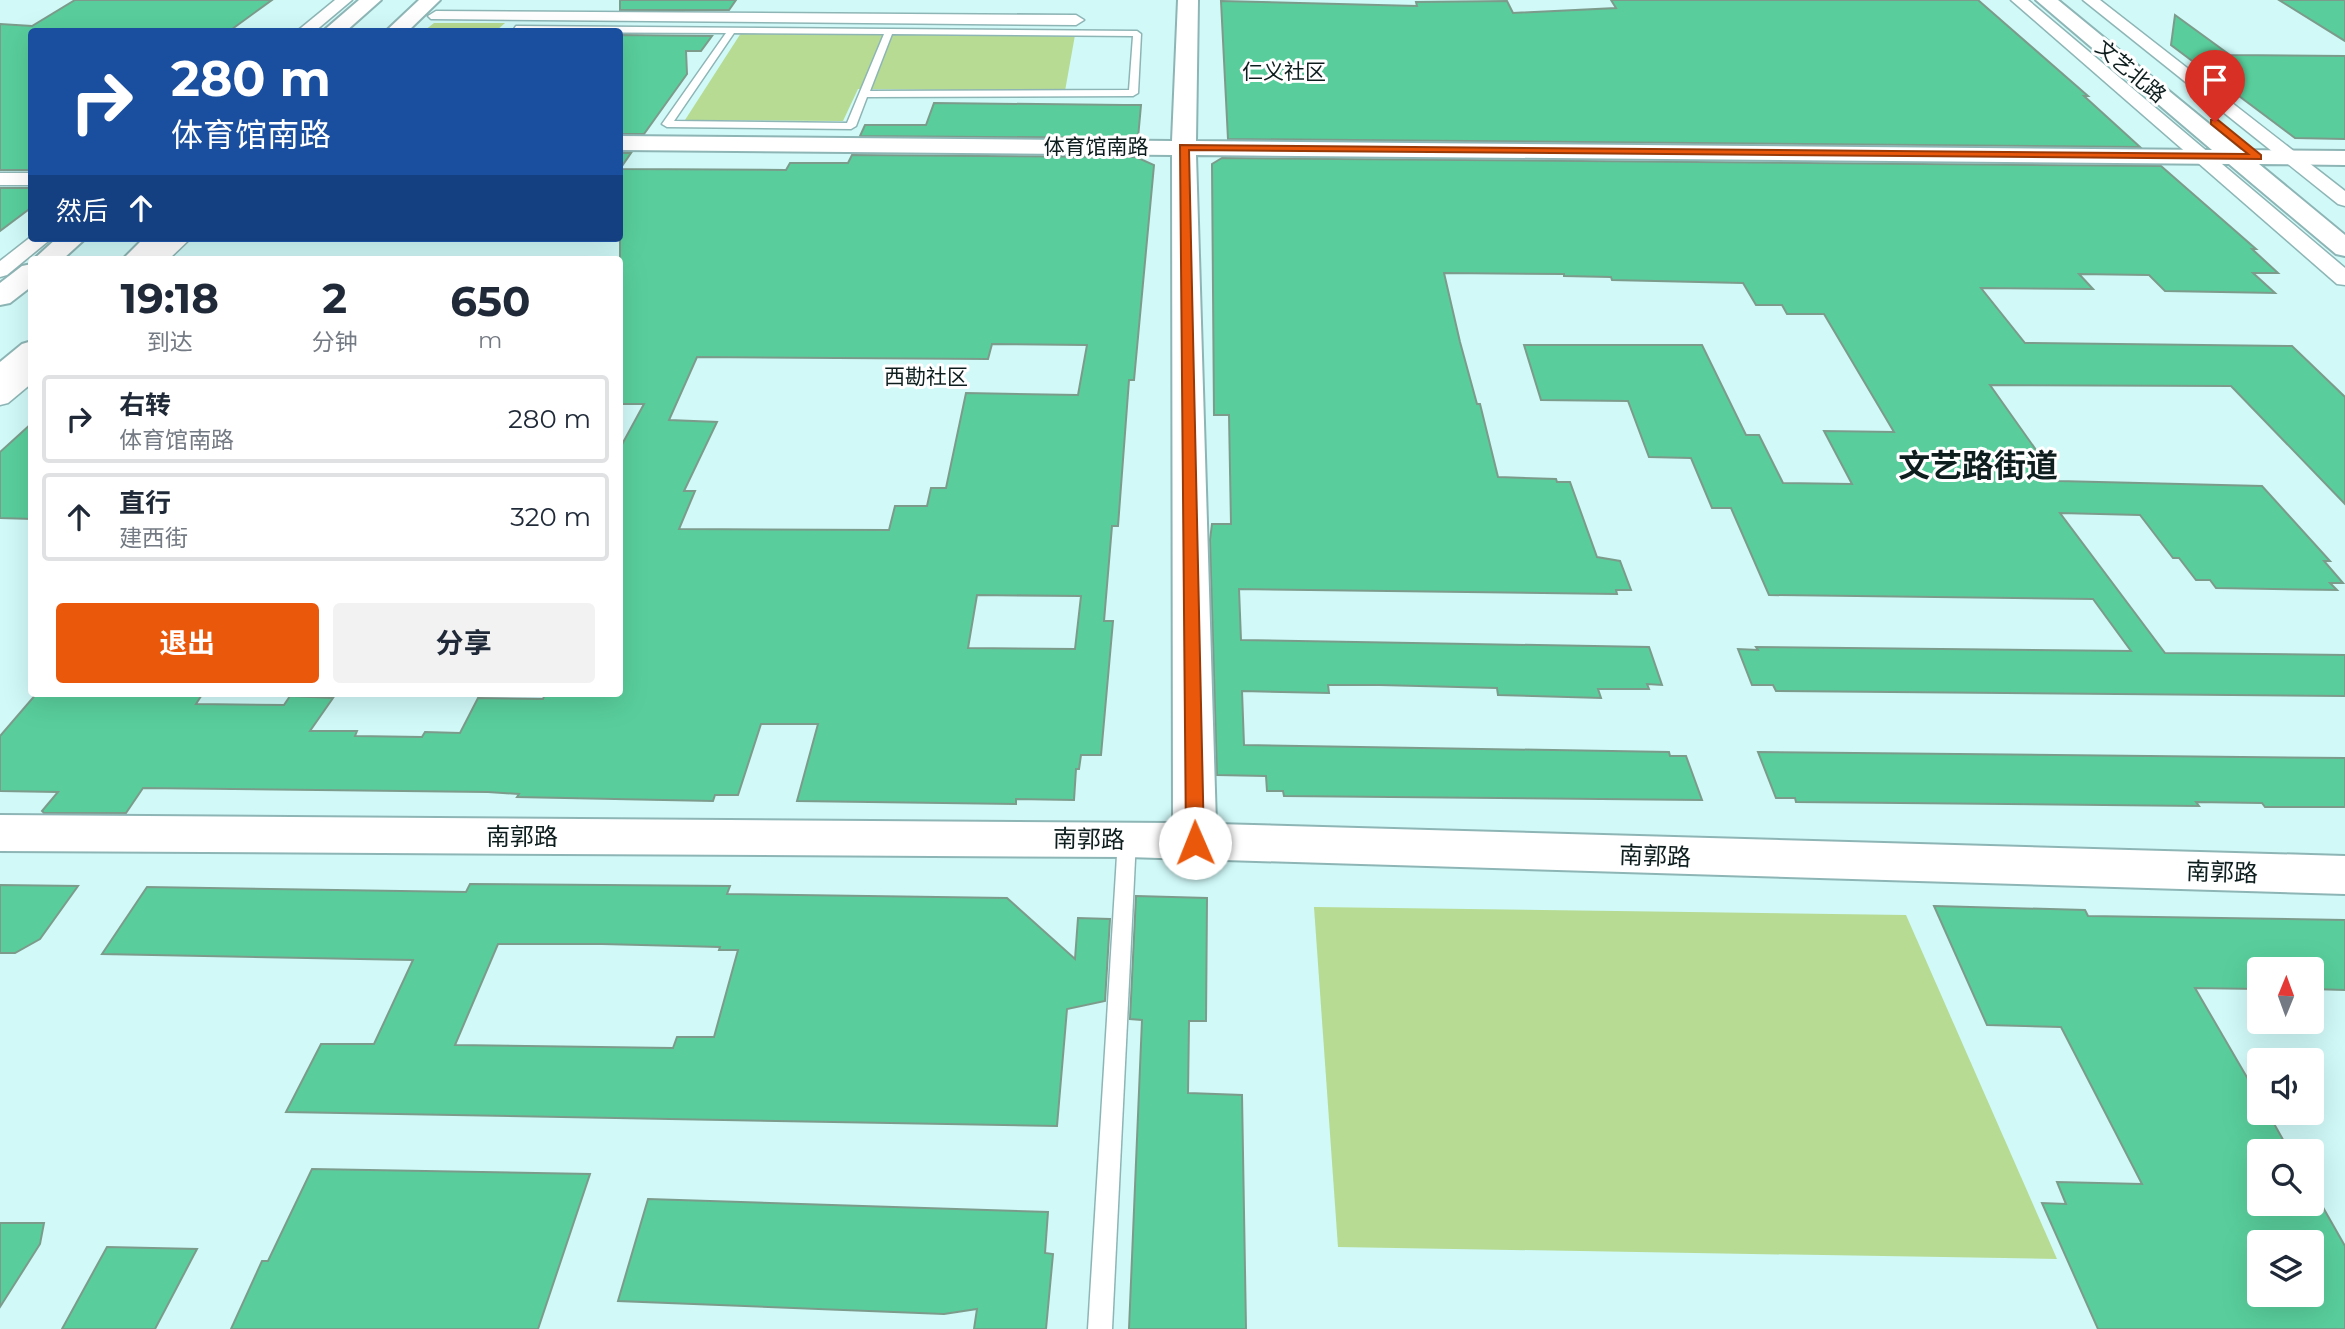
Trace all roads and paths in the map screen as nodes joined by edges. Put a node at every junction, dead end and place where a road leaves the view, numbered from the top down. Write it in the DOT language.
graph roads {
  1 [pos="344,0"];
  2 [pos="372,0"];
  3 [pos="454,0"];
  4 [pos="1188,0"];
  5 [pos="2019,0"];
  6 [pos="2046,0"];
  7 [pos="2064,0"];
  8 [pos="2091,0"];
  9 [pos="433,8"];
  10 [pos="1076,20"];
  11 [pos="309,28"];
  12 [pos="337,28"];
  13 [pos="401,28"];
  14 [pos="421,28"];
  15 [pos="623,29"];
  16 [pos="732,31"];
  17 [pos="889,32"];
  18 [pos="864,94"];
  19 [pos="623,143"];
  20 [pos="1184,147"];
  21 [pos="2202,157"];
  22 [pos="2246,157"];
  23 [pos="2290,157"];
  24 [pos="2345,158"];
  25 [pos="0,179"];
  26 [pos="28,179"];
  27 [pos="2345,200"];
  28 [pos="2345,228"];
  29 [pos="37,242"];
  30 [pos="69,242"];
  31 [pos="155,242"];
  32 [pos="176,242"];
  33 [pos="2345,248"];
  34 [pos="51,256"];
  35 [pos="139,256"];
  36 [pos="160,256"];
  37 [pos="0,271"];
  38 [pos="28,275"];
  39 [pos="2345,279"];
  40 [pos="0,297"];
  41 [pos="28,353"];
  42 [pos="28,374"];
  43 [pos="0,377"];
  44 [pos="0,398"];
  45 [pos="0,833"];
  46 [pos="1127,839"];
  47 [pos="1195,843"];
  48 [pos="2345,875"];
  49 [pos="1100,1329"];
  1 -- 11 [label="street"];
  2 -- 12 [label="street"];
  3 -- 9 [label="street"];
  4 -- 20 [label="street"];
  5 -- 21 [label="street"];
  6 -- 22 [label="street, 文艺北路"];
  7 -- 22 [label="street, 文艺北路"];
  8 -- 23 [label="street"];
  9 -- 10 [label="street"];
  9 -- 13 [label="street"];
  9 -- 14 [label="street"];
  15 -- 16 [label="lane"];
  16 -- 17 [label="lane"];
  16 -- 18 [label="lane"];
  17 -- 18 [label="lane"];
  17 -- 18 [label="lane"];
  19 -- 20 [label="street, 体育馆南路"];
  20 -- 21 [label="street, 体育馆南路"];
  20 -- 47 [label="street"];
  21 -- 22 [label="street, 体育馆南路"];
  21 -- 39 [label="street"];
  22 -- 23 [label="street, 体育馆南路"];
  22 -- 28 [label="street, 文艺北路"];
  22 -- 33 [label="street, 文艺北路"];
  23 -- 24 [label="street, 体育馆南路"];
  23 -- 27 [label="street"];
  25 -- 26 [label="street"];
  29 -- 37 [label="street"];
  30 -- 34 [label="street"];
  31 -- 35 [label="street"];
  32 -- 36 [label="street"];
  38 -- 40 [label="street"];
  41 -- 43 [label="street"];
  42 -- 44 [label="street"];
  45 -- 46 [label="street, 南郭路"];
  46 -- 47 [label="street, 南郭路"];
  46 -- 49 [label="lane"];
  47 -- 48 [label="street, 南郭路"];
}
